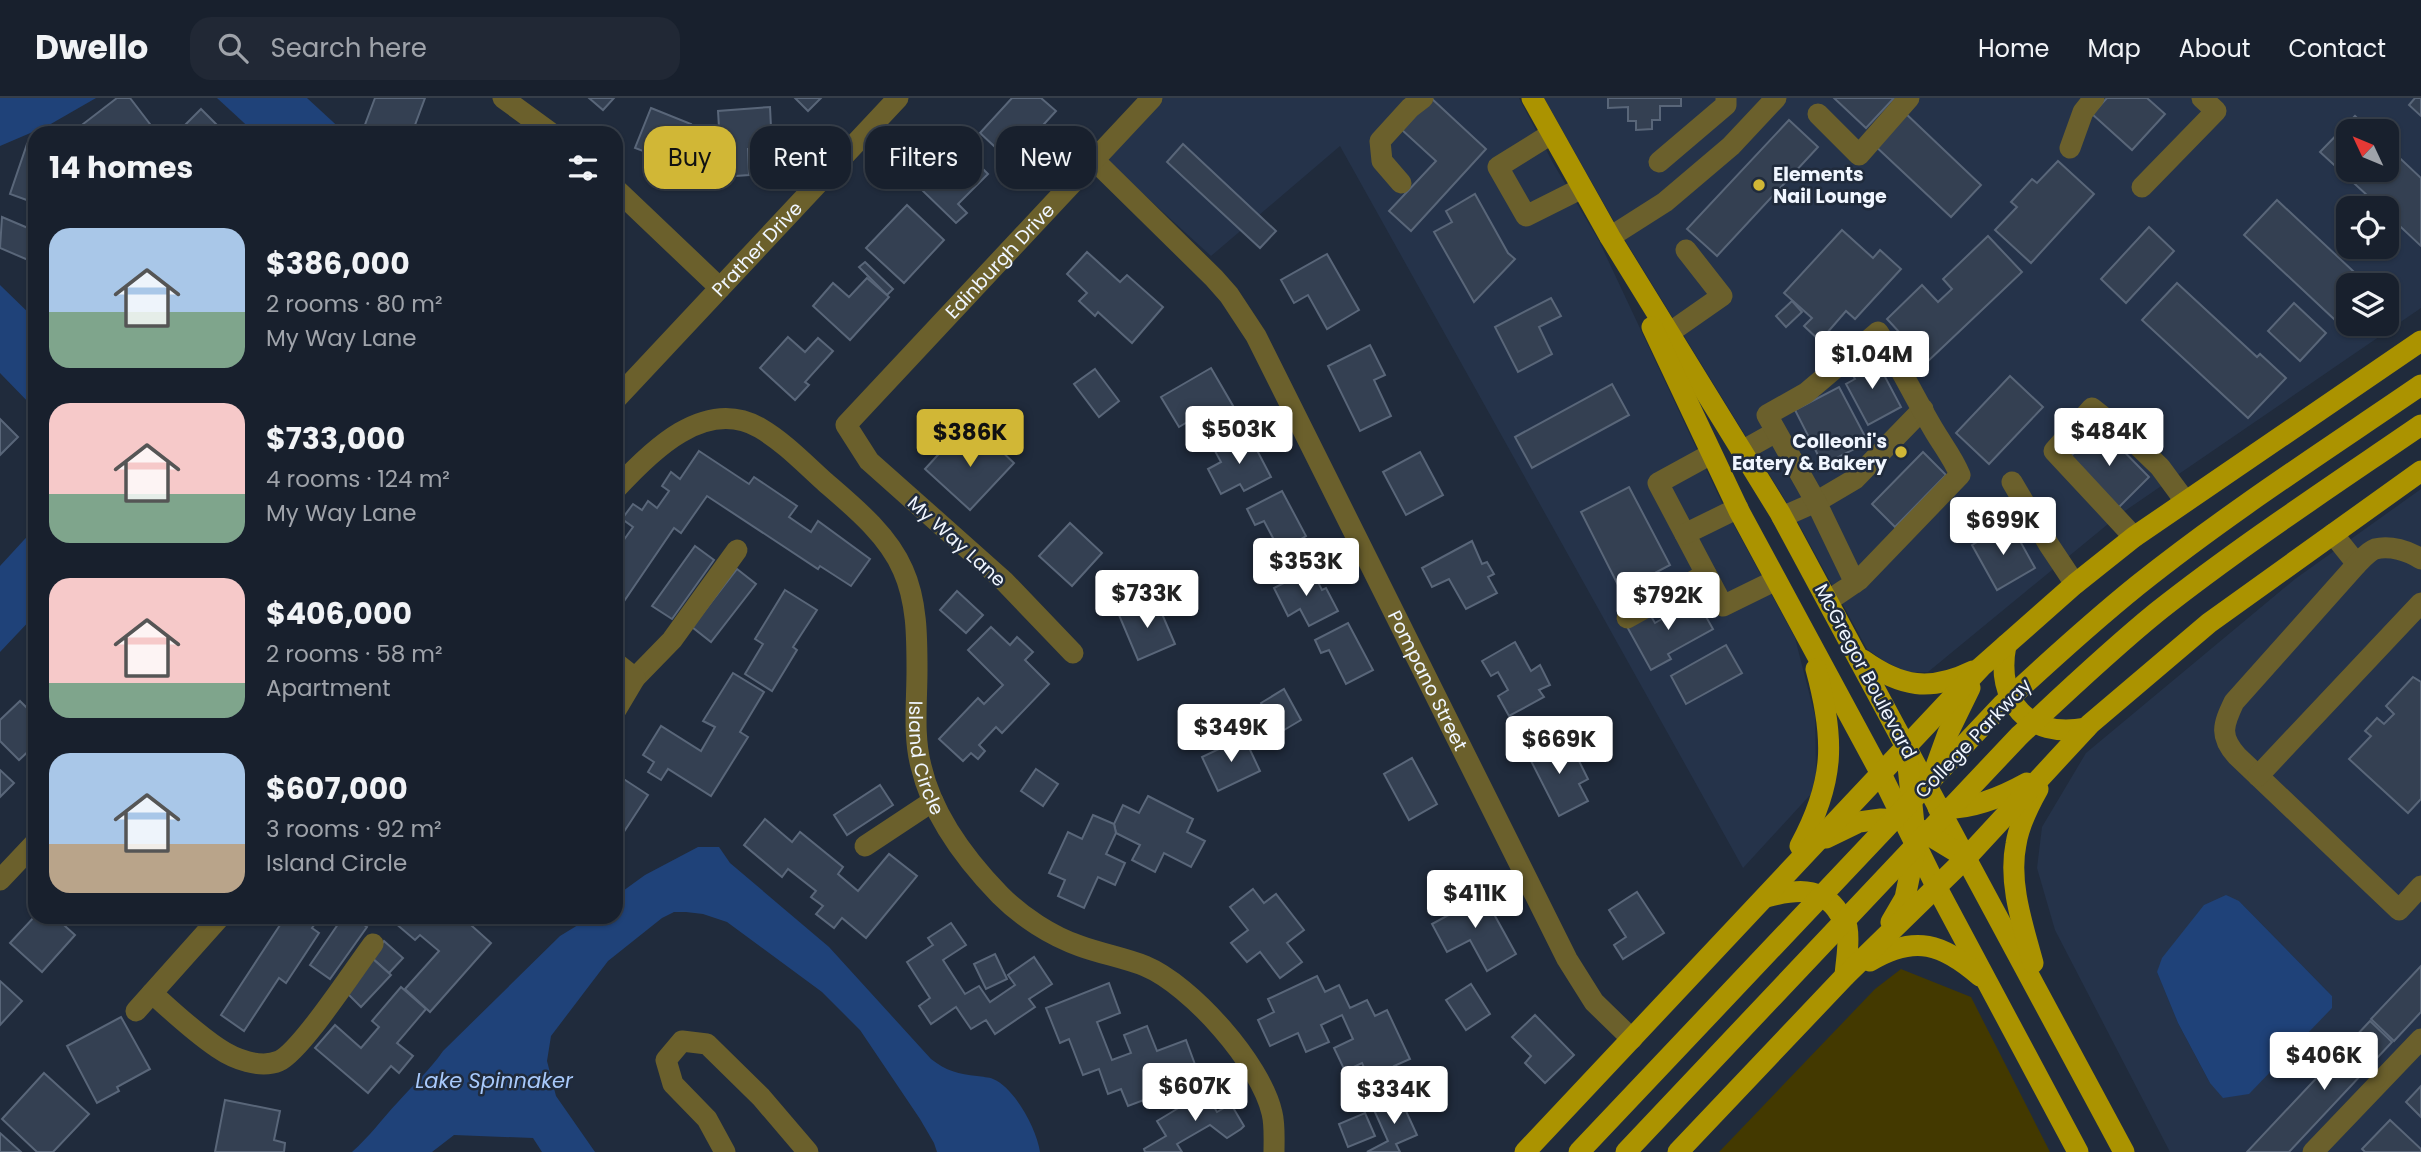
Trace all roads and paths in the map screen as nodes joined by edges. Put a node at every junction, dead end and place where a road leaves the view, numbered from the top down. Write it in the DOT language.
graph roads {
  1 [pos="503,98"];
  2 [pos="898,98"];
  3 [pos="1152,98"];
  4 [pos="1423,98"];
  5 [pos="1532,98"];
  6 [pos="1726,98"];
  7 [pos="1776,98"];
  8 [pos="1909,98"];
  9 [pos="2094,98"];
  10 [pos="2202,98"];
  11 [pos="1818,114"];
  12 [pos="541,126"];
  13 [pos="1551,134"];
  14 [pos="2070,148"];
  15 [pos="1096,158"];
  16 [pos="1096,162"];
  17 [pos="1659,162"];
  18 [pos="1401,183"];
  19 [pos="2142,187"];
  20 [pos="1582,188"];
  21 [pos="1067,189"];
  22 [pos="623,196"];
  23 [pos="1610,237"];
  24 [pos="1686,250"];
  25 [pos="720,288"];
  26 [pos="1669,333"];
  27 [pos="2421,341"];
  28 [pos="2421,385"];
  29 [pos="623,392"];
  30 [pos="1923,409"];
  31 [pos="846,425"];
  32 [pos="2421,425"];
  33 [pos="1776,432"];
  34 [pos="1742,451"];
  35 [pos="1711,454"];
  36 [pos="2421,471"];
  37 [pos="623,482"];
  38 [pos="2012,482"];
  39 [pos="2185,501"];
  40 [pos="1816,502"];
  41 [pos="1738,508"];
  42 [pos="1782,517"];
  43 [pos="1685,534"];
  44 [pos="2333,534"];
  45 [pos="2134,537"];
  46 [pos="737,550"];
  47 [pos="2421,559"];
  48 [pos="2357,564"];
  49 [pos="1706,574"];
  50 [pos="1776,580"];
  51 [pos="1855,583"];
  52 [pos="2075,584"];
  53 [pos="1828,601"];
  54 [pos="2421,603"];
  55 [pos="1628,618"];
  56 [pos="1806,635"];
  57 [pos="2006,645"];
  58 [pos="1073,653"];
  59 [pos="1858,656"];
  60 [pos="1981,667"];
  61 [pos="623,669"];
  62 [pos="635,678"];
  63 [pos="623,698"];
  64 [pos="2086,728"];
  65 [pos="1906,745"];
  66 [pos="2066,748"];
  67 [pos="1880,772"];
  68 [pos="2043,774"];
  69 [pos="2258,776"];
  70 [pos="1927,799"];
  71 [pos="933,801"];
  72 [pos="1916,832"];
  73 [pos="864,846"];
  74 [pos="28,850"];
  75 [pos="1806,851"];
  76 [pos="1966,858"];
  77 [pos="0,880"];
  78 [pos="2421,886"];
  79 [pos="1937,888"];
  80 [pos="1765,897"];
  81 [pos="214,924"];
  82 [pos="1880,942"];
  83 [pos="373,944"];
  84 [pos="1845,976"];
  85 [pos="1990,985"];
  86 [pos="152,993"];
  87 [pos="2041,996"];
  88 [pos="136,1011"];
  89 [pos="1632,1039"];
  90 [pos="2421,1039"];
  91 [pos="2327,1147"];
  92 [pos="725,1152"];
  93 [pos="808,1152"];
  94 [pos="1274,1152"];
  95 [pos="1525,1152"];
  96 [pos="1579,1152"];
  97 [pos="1626,1152"];
  98 [pos="1678,1152"];
  99 [pos="2078,1152"];
  100 [pos="2123,1152"];
  1 -- 12 [label="street"];
  2 -- 25 [label="street, Prather Drive"];
  3 -- 15 [label="street, Edinburgh Drive"];
  4 -- 18 [label="street"];
  5 -- 13 [label="main road, McGregor Boulevard"];
  6 -- 17 [label="street"];
  7 -- 23 [label="street"];
  8 -- 11 [label="street"];
  9 -- 14 [label="street"];
  10 -- 19 [label="street"];
  13 -- 20 [label="main road, McGregor Boulevard"];
  13 -- 20 [label="street"];
  16 -- 89 [label="street, Pompano Street"];
  20 -- 23 [label="main road, McGregor Boulevard"];
  21 -- 31 [label="street, Edinburgh Drive"];
  22 -- 25 [label="street"];
  23 -- 26 [label="main road, McGregor Boulevard"];
  23 -- 35 [label="main road, McGregor Boulevard"];
  24 -- 26 [label="street"];
  25 -- 29 [label="street, Prather Drive"];
  26 -- 34 [label="main road, McGregor Boulevard"];
  27 -- 39 [label="main road"];
  28 -- 96 [label="main road, College Parkway, bridge"];
  30 -- 33 [label="street"];
  30 -- 40 [label="street"];
  30 -- 51 [label="street"];
  31 -- 58 [label="street, My Way Lane"];
  32 -- 97 [label="main road, College Parkway, bridge"];
  33 -- 34 [label="street"];
  33 -- 40 [label="street"];
  34 -- 42 [label="main road, McGregor Boulevard"];
  35 -- 41 [label="main road, McGregor Boulevard"];
  35 -- 43 [label="street"];
  36 -- 44 [label="main road"];
  37 -- 71 [label="street, Island Circle"];
  38 -- 52 [label="street"];
  39 -- 45 [label="main road"];
  39 -- 45 [label="street"];
  40 -- 42 [label="street"];
  40 -- 51 [label="street"];
  41 -- 43 [label="street"];
  41 -- 50 [label="main road, McGregor Boulevard"];
  42 -- 53 [label="main road, McGregor Boulevard"];
  43 -- 49 [label="street"];
  44 -- 48 [label="street"];
  44 -- 64 [label="main road"];
  45 -- 52 [label="main road"];
  46 -- 62 [label="street"];
  47 -- 48 [label="street"];
  48 -- 69 [label="street"];
  49 -- 50 [label="street"];
  49 -- 55 [label="street"];
  50 -- 56 [label="main road, McGregor Boulevard"];
  51 -- 53 [label="street"];
  52 -- 57 [label="main road"];
  53 -- 59 [label="main road, McGregor Boulevard"];
  54 -- 69 [label="street"];
  56 -- 67 [label="main road, McGregor Boulevard"];
  56 -- 80 [label="main road"];
  57 -- 60 [label="main road"];
  57 -- 64 [label="main road"];
  59 -- 60 [label="main road"];
  59 -- 65 [label="main road, McGregor Boulevard"];
  60 -- 65 [label="main road"];
  60 -- 70 [label="main road"];
  61 -- 62 [label="street"];
  62 -- 63 [label="street"];
  64 -- 66 [label="main road"];
  65 -- 67 [label="main road"];
  65 -- 70 [label="main road"];
  66 -- 68 [label="main road"];
  66 -- 87 [label="main road"];
  67 -- 70 [label="main road"];
  67 -- 72 [label="main road, McGregor Boulevard"];
  67 -- 75 [label="main road"];
  68 -- 70 [label="main road"];
  68 -- 76 [label="main road"];
  69 -- 78 [label="street"];
  70 -- 72 [label="main road"];
  70 -- 76 [label="main road"];
  71 -- 73 [label="street"];
  71 -- 94 [label="street, Island Circle"];
  72 -- 75 [label="main road"];
  72 -- 76 [label="main road"];
  72 -- 79 [label="main road"];
  72 -- 82 [label="main road"];
  74 -- 77 [label="street"];
  75 -- 80 [label="main road"];
  76 -- 79 [label="main road"];
  76 -- 87 [label="main road"];
  79 -- 82 [label="main road"];
  79 -- 85 [label="main road"];
  80 -- 84 [label="main road"];
  80 -- 89 [label="main road"];
  81 -- 86 [label="street"];
  82 -- 84 [label="main road"];
  83 -- 86 [label="street"];
  84 -- 85 [label="main road"];
  84 -- 98 [label="main road"];
  85 -- 99 [label="main road"];
  86 -- 88 [label="street"];
  87 -- 100 [label="main road"];
  89 -- 95 [label="main road"];
  90 -- 91 [label="street"];
  92 -- 93 [label="street"];
}
